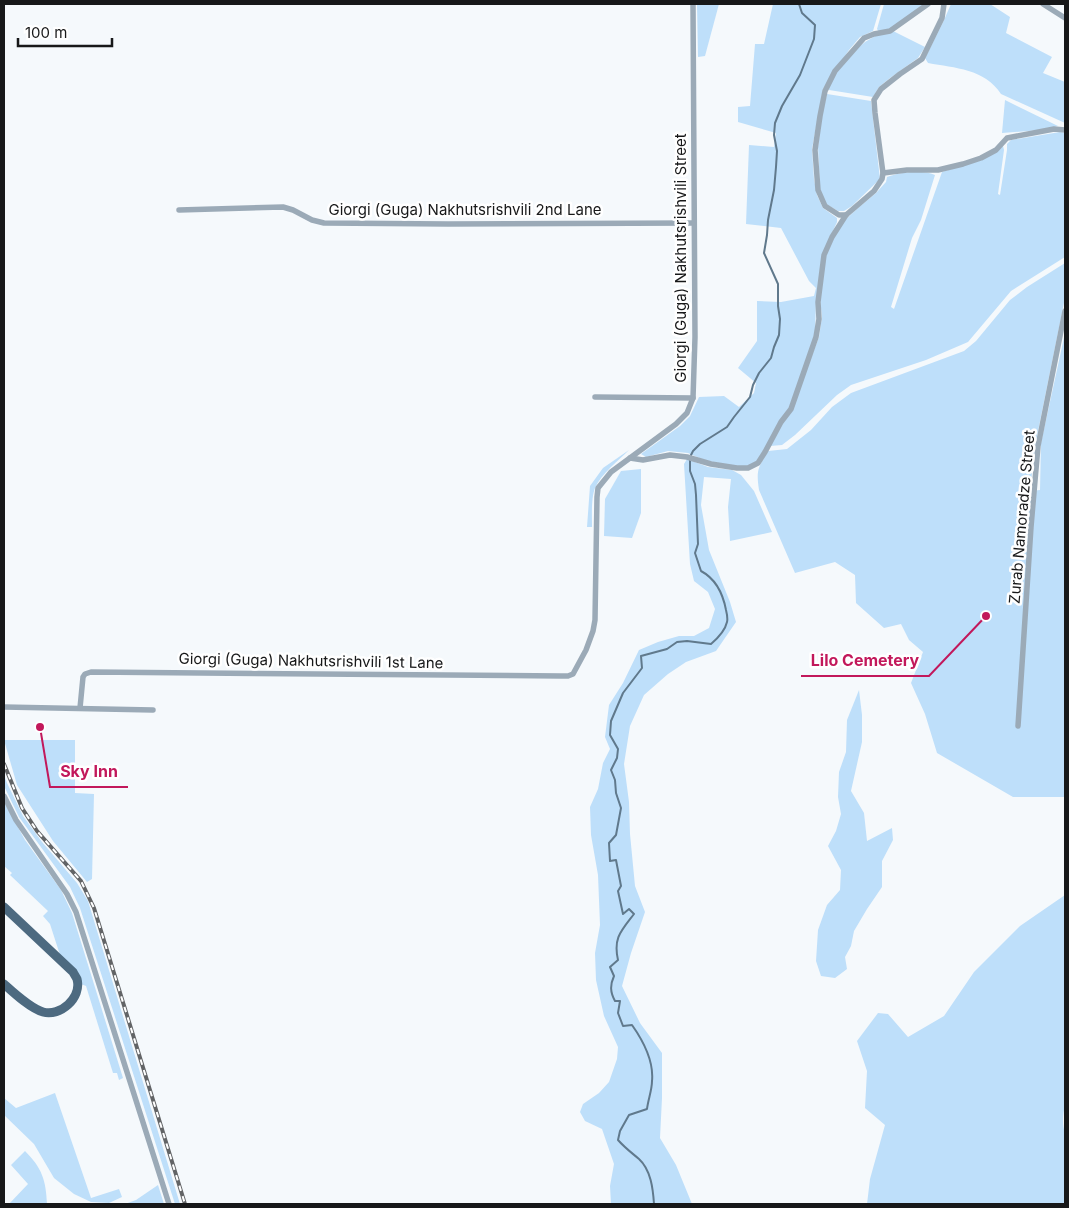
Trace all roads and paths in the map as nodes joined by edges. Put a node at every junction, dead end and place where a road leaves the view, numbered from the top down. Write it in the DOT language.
graph roads {
  1 [pos="693,4"];
  2 [pos="928,4"];
  3 [pos="944,4"];
  4 [pos="1043,4"];
  5 [pos="1065,18"];
  6 [pos="1065,130"];
  7 [pos="883,173"];
  8 [pos="179,210"];
  9 [pos="846,215"];
  10 [pos="694,223"];
  11 [pos="1065,312"];
  12 [pos="595,397"];
  13 [pos="693,398"];
  14 [pos="630,458"];
  15 [pos="573,674"];
  16 [pos="4,707"];
  17 [pos="80,708"];
  18 [pos="153,710"];
  19 [pos="1018,726"];
  20 [pos="4,796"];
  21 [pos="4,907"];
  22 [pos="4,984"];
  23 [pos="169,1204"];
  1 -- 10 [label="street, Giorgi (Guga) Nakhutsrishvili Street"];
  2 -- 9 [label="street"];
  3 -- 7 [label="street"];
  4 -- 5 [label="street"];
  6 -- 7 [label="street"];
  7 -- 9 [label="street"];
  8 -- 10 [label="street, Giorgi (Guga) Nakhutsrishvili 2nd Lane"];
  9 -- 14 [label="street"];
  10 -- 13 [label="street, Giorgi (Guga) Nakhutsrishvili Street"];
  11 -- 19 [label="street, Zurab Namoradze Street"];
  12 -- 13 [label="street"];
  13 -- 14 [label="street, Giorgi (Guga) Nakhutsrishvili Street"];
  14 -- 15 [label="street, Giorgi (Guga) Nakhutsrishvili Street"];
  15 -- 17 [label="street, Giorgi (Guga) Nakhutsrishvili 1st Lane"];
  16 -- 17 [label="street"];
  17 -- 18 [label="street"];
  20 -- 23 [label="street"];
  21 -- 22 [label="main road"];
}
